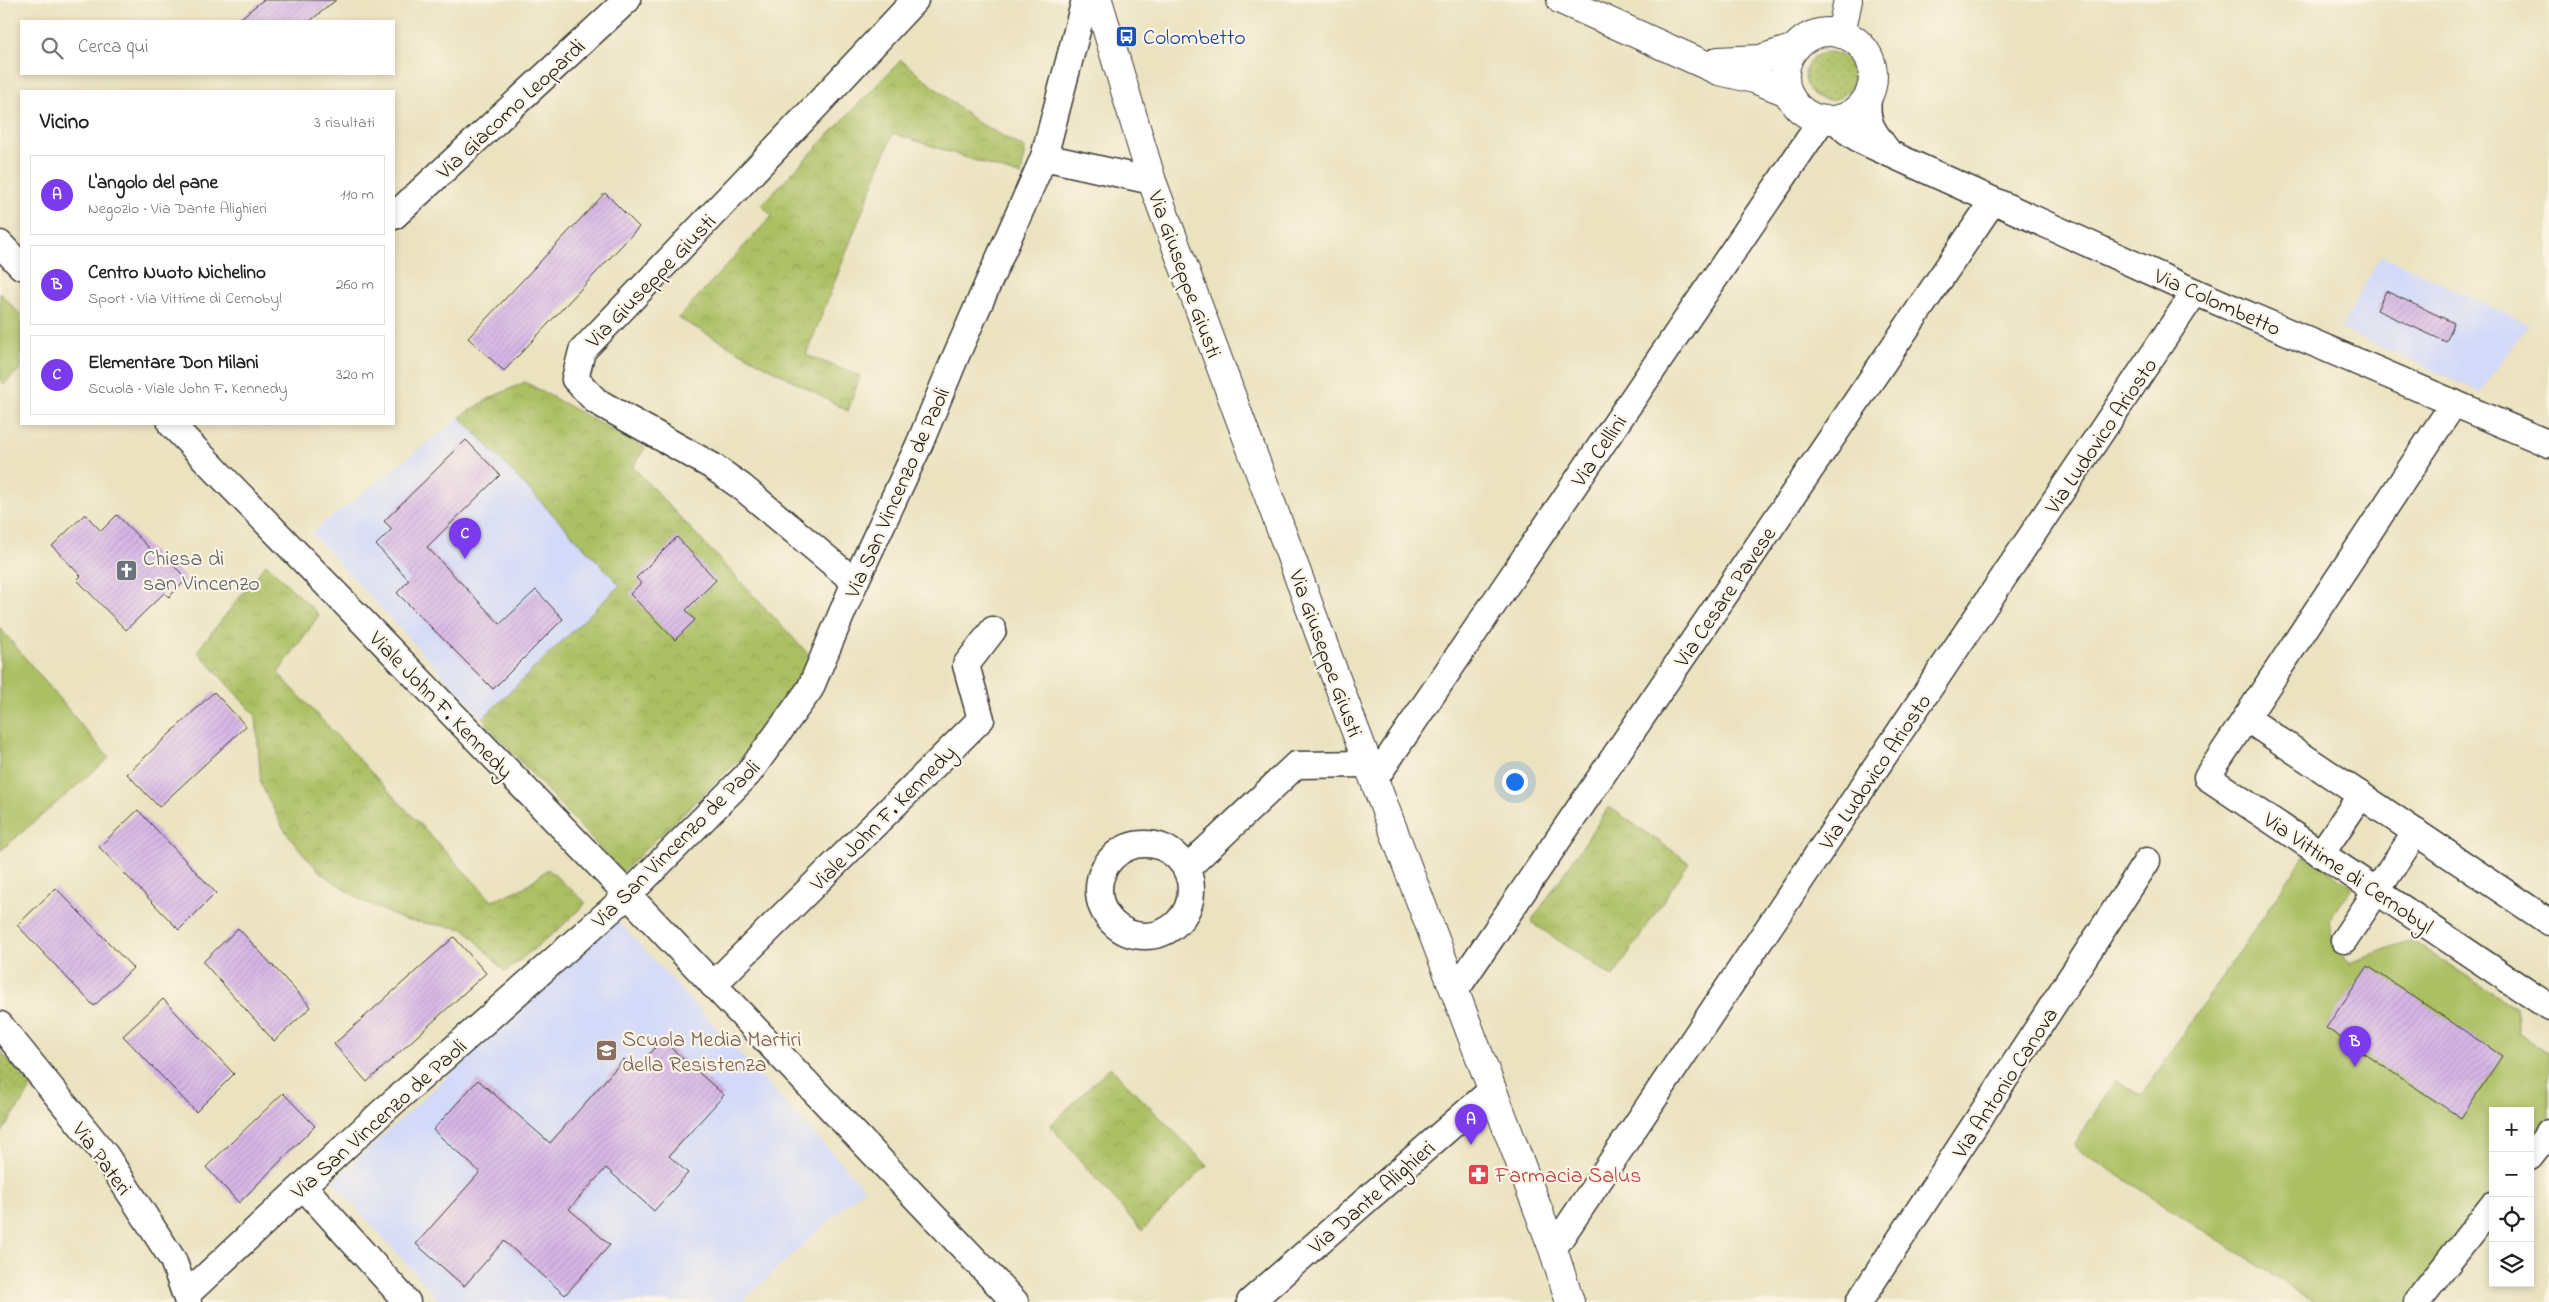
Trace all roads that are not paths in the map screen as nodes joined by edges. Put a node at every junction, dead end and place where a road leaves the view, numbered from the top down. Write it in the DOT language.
graph roads {
  1 [pos="627,0"];
  2 [pos="915,0"];
  3 [pos="1084,0"];
  4 [pos="1098,0"];
  5 [pos="1561,0"];
  6 [pos="1848,0"];
  7 [pos="1841,34"];
  8 [pos="1795,48"];
  9 [pos="1685,56"];
  10 [pos="1787,92"];
  11 [pos="1868,98"];
  12 [pos="1829,120"];
  13 [pos="1889,153"];
  14 [pos="1044,157"];
  15 [pos="1152,181"];
  16 [pos="1993,201"];
  17 [pos="395,215"];
  18 [pos="0,244"];
  19 [pos="20,265"];
  20 [pos="2195,292"];
  21 [pos="2454,403"];
  22 [pos="171,425"];
  23 [pos="2549,444"];
  24 [pos="855,582"];
  25 [pos="993,630"];
  26 [pos="2246,718"];
  27 [pos="1371,772"];
  28 [pos="2361,795"];
  29 [pos="2416,832"];
  30 [pos="2321,854"];
  31 [pos="2147,861"];
  32 [pos="1186,869"];
  33 [pos="2377,891"];
  34 [pos="628,895"];
  35 [pos="2549,922"];
  36 [pos="2344,940"];
  37 [pos="713,985"];
  38 [pos="1455,991"];
  39 [pos="2549,1007"];
  40 [pos="0,1025"];
  41 [pos="1492,1090"];
  42 [pos="2549,1133"];
  43 [pos="2534,1152"];
  44 [pos="303,1186"];
  45 [pos="2489,1210"];
  46 [pos="1553,1249"];
  47 [pos="187,1299"];
  48 [pos="407,1302"];
  49 [pos="1015,1302"];
  50 [pos="1250,1302"];
  51 [pos="1570,1302"];
  52 [pos="1859,1302"];
  53 [pos="2417,1302"];
  1 -- 17 [label="street, Via Giacomo Leopardi"];
  2 -- 24 [label="street, Via Giuseppe Giusti"];
  3 -- 14 [label="street, Via San Vincenzo de Paoli"];
  4 -- 15 [label="street, Via Giuseppe Giusti"];
  5 -- 9 [label="street"];
  6 -- 7 [label="street"];
  7 -- 8 [label="street"];
  7 -- 11 [label="street"];
  8 -- 9 [label="street"];
  8 -- 10 [label="street"];
  9 -- 10 [label="street"];
  10 -- 12 [label="street, Via Colombetto"];
  11 -- 12 [label="street"];
  11 -- 13 [label="street"];
  12 -- 13 [label="street, Via Colombetto"];
  12 -- 27 [label="street, Via Cellini"];
  13 -- 16 [label="street, Via Colombetto"];
  14 -- 15 [label="street"];
  14 -- 24 [label="street, Via San Vincenzo de Paoli"];
  15 -- 27 [label="street, Via Giuseppe Giusti"];
  16 -- 20 [label="street, Via Colombetto"];
  16 -- 38 [label="street, Via Cesare Pavese"];
  18 -- 19 [label="street"];
  20 -- 21 [label="street, Via Colombetto"];
  20 -- 46 [label="street, Via Ludovico Ariosto"];
  21 -- 23 [label="street, Via Colombetto"];
  21 -- 26 [label="street, Via Vittime di Cernobyl"];
  22 -- 34 [label="street, Viale John F. Kennedy"];
  24 -- 34 [label="street, Via San Vincenzo de Paoli"];
  25 -- 37 [label="street, Viale John F. Kennedy"];
  26 -- 28 [label="street"];
  26 -- 30 [label="street, Via Vittime di Cernobyl"];
  27 -- 32 [label="street"];
  27 -- 38 [label="street, Via Giuseppe Giusti"];
  28 -- 29 [label="street"];
  28 -- 30 [label="street"];
  29 -- 33 [label="street"];
  29 -- 35 [label="street"];
  30 -- 33 [label="street, Via Vittime di Cernobyl"];
  31 -- 52 [label="street, Via Antonio Canova"];
  33 -- 36 [label="street"];
  33 -- 39 [label="street, Via Vittime di Cernobyl"];
  34 -- 37 [label="street, Viale John F. Kennedy"];
  34 -- 44 [label="street, Via San Vincenzo de Paoli"];
  37 -- 49 [label="street, Viale John F. Kennedy"];
  38 -- 41 [label="street, Via Giuseppe Giusti"];
  40 -- 47 [label="street, Via Pateri"];
  41 -- 46 [label="street, Via Giuseppe Giusti"];
  41 -- 50 [label="street, Via Dante Alighieri"];
  42 -- 43 [label="street"];
  44 -- 47 [label="street, Via San Vincenzo de Paoli"];
  44 -- 48 [label="street"];
  45 -- 53 [label="street"];
  46 -- 51 [label="street, Via Giuseppe Giusti"];
}
